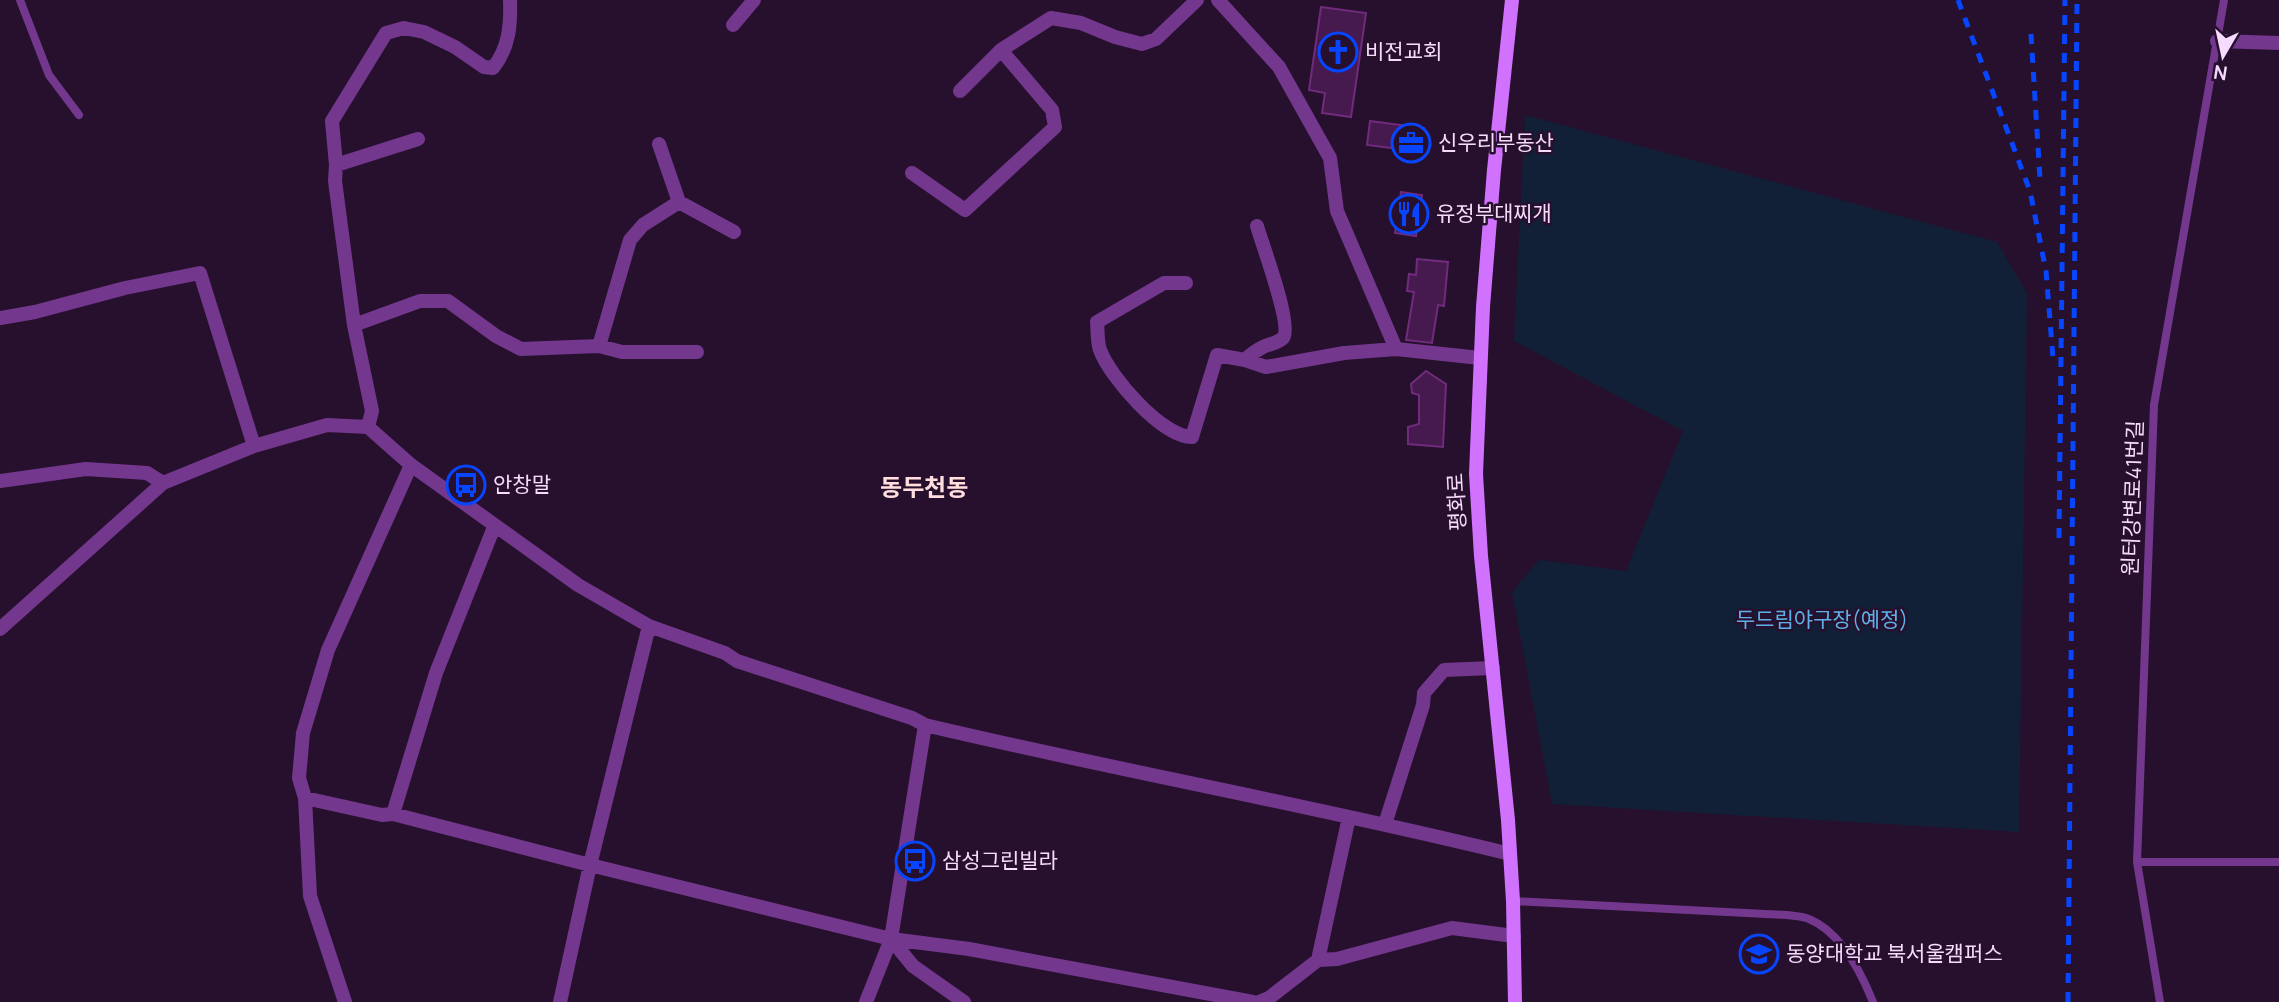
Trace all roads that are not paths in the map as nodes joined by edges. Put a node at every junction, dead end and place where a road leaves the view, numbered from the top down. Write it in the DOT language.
graph roads {
  1 [pos="20,0"];
  2 [pos="510,0"];
  3 [pos="754,0"];
  4 [pos="1197,0"];
  5 [pos="1218,0"];
  6 [pos="1512,0"];
  7 [pos="2224,0"];
  8 [pos="733,24"];
  9 [pos="2217,41"];
  10 [pos="2279,43"];
  11 [pos="1001,50"];
  12 [pos="960,91"];
  13 [pos="79,114"];
  14 [pos="418,139"];
  15 [pos="659,144"];
  16 [pos="336,165"];
  17 [pos="912,173"];
  18 [pos="679,202"];
  19 [pos="1257,226"];
  20 [pos="734,232"];
  21 [pos="1186,283"];
  22 [pos="0,318"];
  23 [pos="354,325"];
  24 [pos="599,346"];
  25 [pos="1396,349"];
  26 [pos="697,352"];
  27 [pos="1480,358"];
  28 [pos="1245,360"];
  29 [pos="368,427"];
  30 [pos="254,446"];
  31 [pos="411,465"];
  32 [pos="0,481"];
  33 [pos="163,483"];
  34 [pos="494,527"];
  35 [pos="649,626"];
  36 [pos="0,629"];
  37 [pos="1493,668"];
  38 [pos="925,725"];
  39 [pos="305,798"];
  40 [pos="393,814"];
  41 [pos="1349,817"];
  42 [pos="1385,824"];
  43 [pos="1510,854"];
  44 [pos="2137,862"];
  45 [pos="2279,862"];
  46 [pos="590,866"];
  47 [pos="1513,901"];
  48 [pos="1514,936"];
  49 [pos="891,939"];
  50 [pos="1318,960"];
  51 [pos="345,1002"];
  52 [pos="560,1002"];
  53 [pos="866,1002"];
  54 [pos="964,1002"];
  55 [pos="1253,1002"];
  56 [pos="1259,1002"];
  57 [pos="1515,1002"];
  58 [pos="1873,1002"];
  59 [pos="2160,1002"];
  1 -- 13 [label="lane"];
  2 -- 16 [label="street"];
  3 -- 8 [label="street"];
  4 -- 11 [label="street"];
  5 -- 25 [label="street"];
  6 -- 27 [label="main road, 평화로"];
  7 -- 9 [label="lane, 원터강변로41번길"];
  9 -- 10 [label="street"];
  9 -- 44 [label="lane, 원터강변로41번길"];
  11 -- 12 [label="street"];
  11 -- 17 [label="street"];
  14 -- 16 [label="street"];
  15 -- 18 [label="street"];
  16 -- 23 [label="street"];
  18 -- 20 [label="street"];
  18 -- 24 [label="street"];
  19 -- 28 [label="street"];
  21 -- 28 [label="street"];
  22 -- 30 [label="street"];
  23 -- 24 [label="street"];
  23 -- 29 [label="street"];
  24 -- 26 [label="street"];
  25 -- 27 [label="street"];
  25 -- 28 [label="street"];
  27 -- 37 [label="main road, 평화로"];
  29 -- 30 [label="street"];
  29 -- 31 [label="street"];
  30 -- 33 [label="street"];
  31 -- 34 [label="street"];
  31 -- 39 [label="street"];
  32 -- 33 [label="street"];
  33 -- 36 [label="street"];
  34 -- 35 [label="street"];
  34 -- 40 [label="street"];
  35 -- 38 [label="street"];
  35 -- 46 [label="street"];
  37 -- 42 [label="street"];
  37 -- 43 [label="main road, 평화로"];
  38 -- 41 [label="street"];
  38 -- 49 [label="street"];
  39 -- 40 [label="street"];
  39 -- 51 [label="street"];
  40 -- 46 [label="street"];
  41 -- 42 [label="street"];
  41 -- 50 [label="street"];
  42 -- 43 [label="street"];
  43 -- 47 [label="main road, 평화로"];
  44 -- 45 [label="lane"];
  44 -- 59 [label="lane, 원터강변로41번길"];
  46 -- 49 [label="street"];
  46 -- 52 [label="street"];
  47 -- 48 [label="main road, 평화로"];
  47 -- 58 [label="lane"];
  48 -- 50 [label="street"];
  48 -- 57 [label="main road, 평화로"];
  49 -- 53 [label="street"];
  49 -- 54 [label="street"];
  49 -- 55 [label="street"];
  50 -- 56 [label="street"];
}
